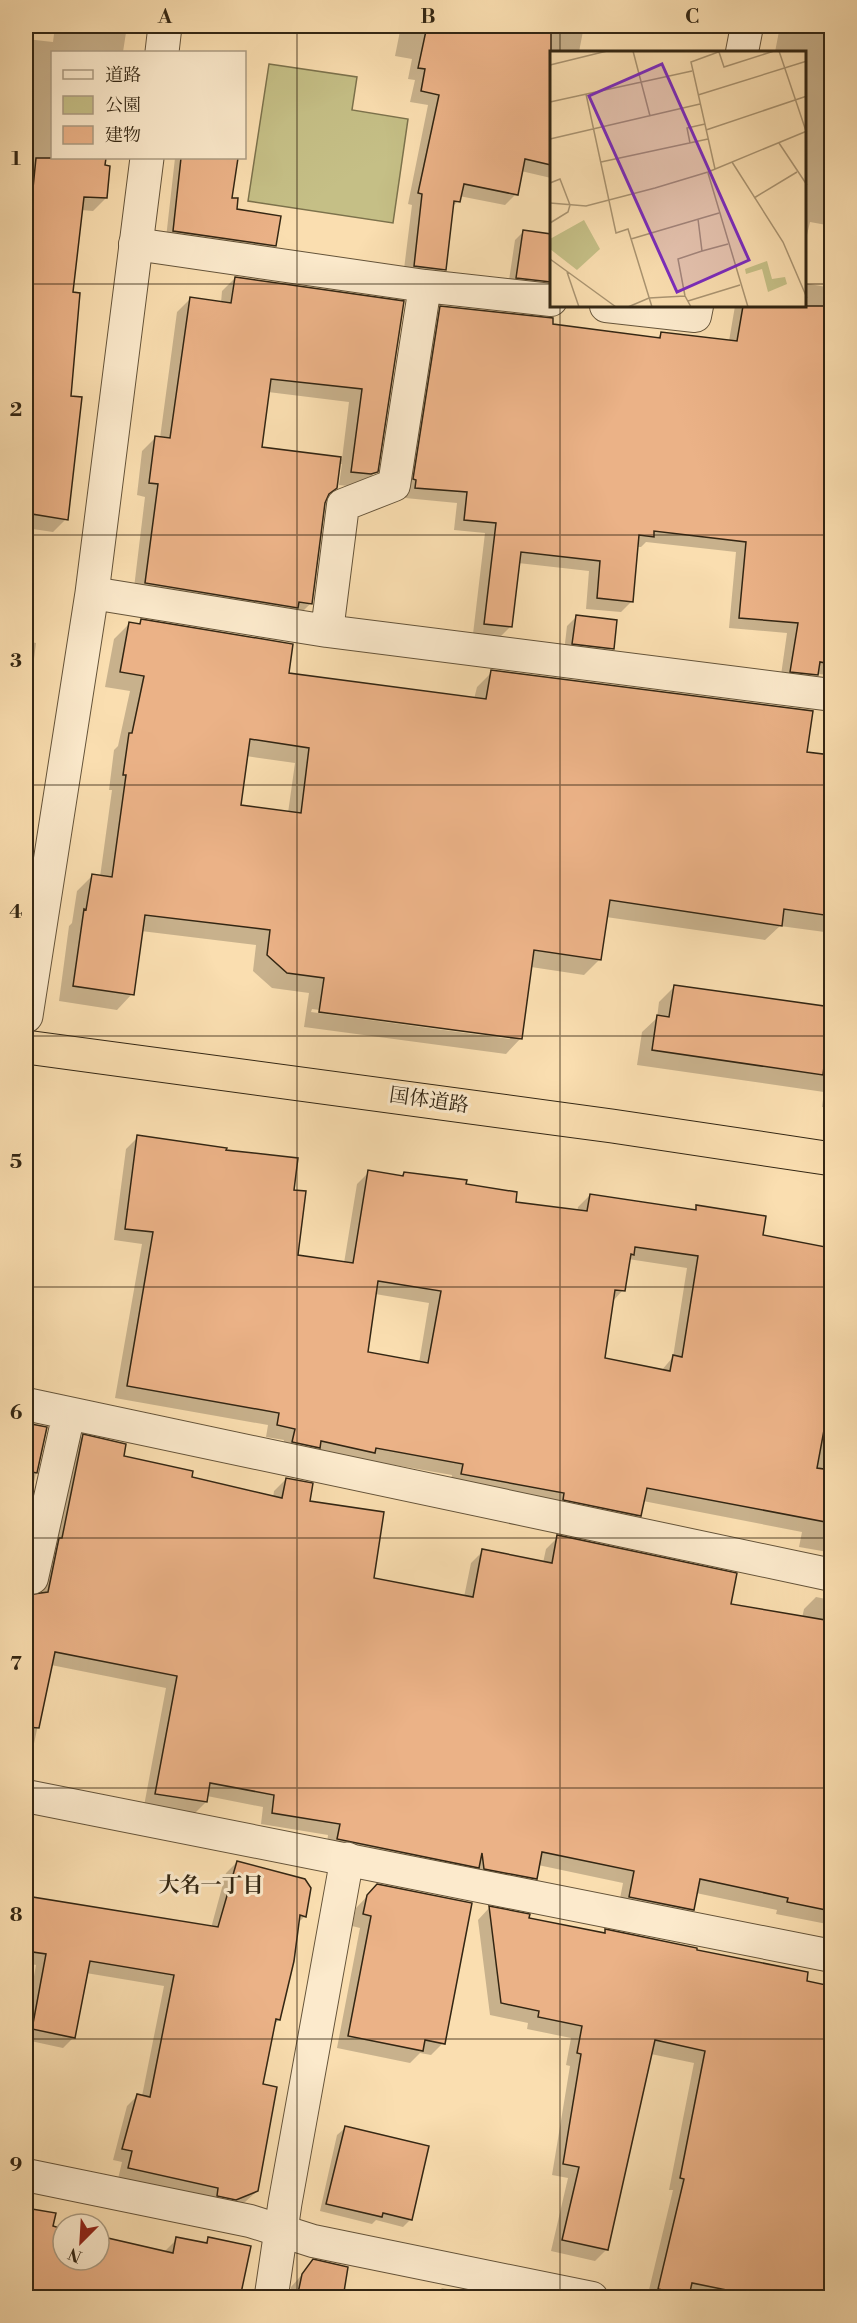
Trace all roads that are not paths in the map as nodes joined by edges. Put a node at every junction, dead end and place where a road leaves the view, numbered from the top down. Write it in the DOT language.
graph roads {
  1 [pos="165,26"];
  2 [pos="747,26"];
  3 [pos="162,51"];
  4 [pos="742,51"];
  5 [pos="147,159"];
  6 [pos="135,244"];
  7 [pos="425,286"];
  8 [pos="550,300"];
  9 [pos="624,308"];
  10 [pos="697,308"];
  11 [pos="92,593"];
  12 [pos="327,631"];
  13 [pos="831,695"];
  14 [pos="26,1016"];
  15 [pos="26,1047"];
  16 [pos="831,1159"];
  17 [pos="26,1404"];
  18 [pos="69,1413"];
  19 [pos="831,1575"];
  20 [pos="26,1577"];
  21 [pos="26,1796"];
  22 [pos="347,1858"];
  23 [pos="831,1956"];
  24 [pos="26,2175"];
  25 [pos="282,2231"];
  26 [pos="271,2298"];
  27 [pos="592,2298"];
  1 -- 3 [label="street"];
  2 -- 4 [label="street"];
  5 -- 6 [label="street"];
  6 -- 7 [label="street"];
  6 -- 11 [label="street"];
  7 -- 8 [label="street"];
  7 -- 12 [label="street"];
  9 -- 10 [label="street"];
  11 -- 12 [label="street"];
  11 -- 14 [label="street"];
  12 -- 13 [label="street"];
  15 -- 16 [label="highway, 国体道路"];
  17 -- 18 [label="street"];
  18 -- 19 [label="street"];
  18 -- 20 [label="street"];
  21 -- 22 [label="street"];
  22 -- 23 [label="street"];
  22 -- 25 [label="street"];
  24 -- 25 [label="street"];
  25 -- 26 [label="street"];
  25 -- 27 [label="street"];
}
